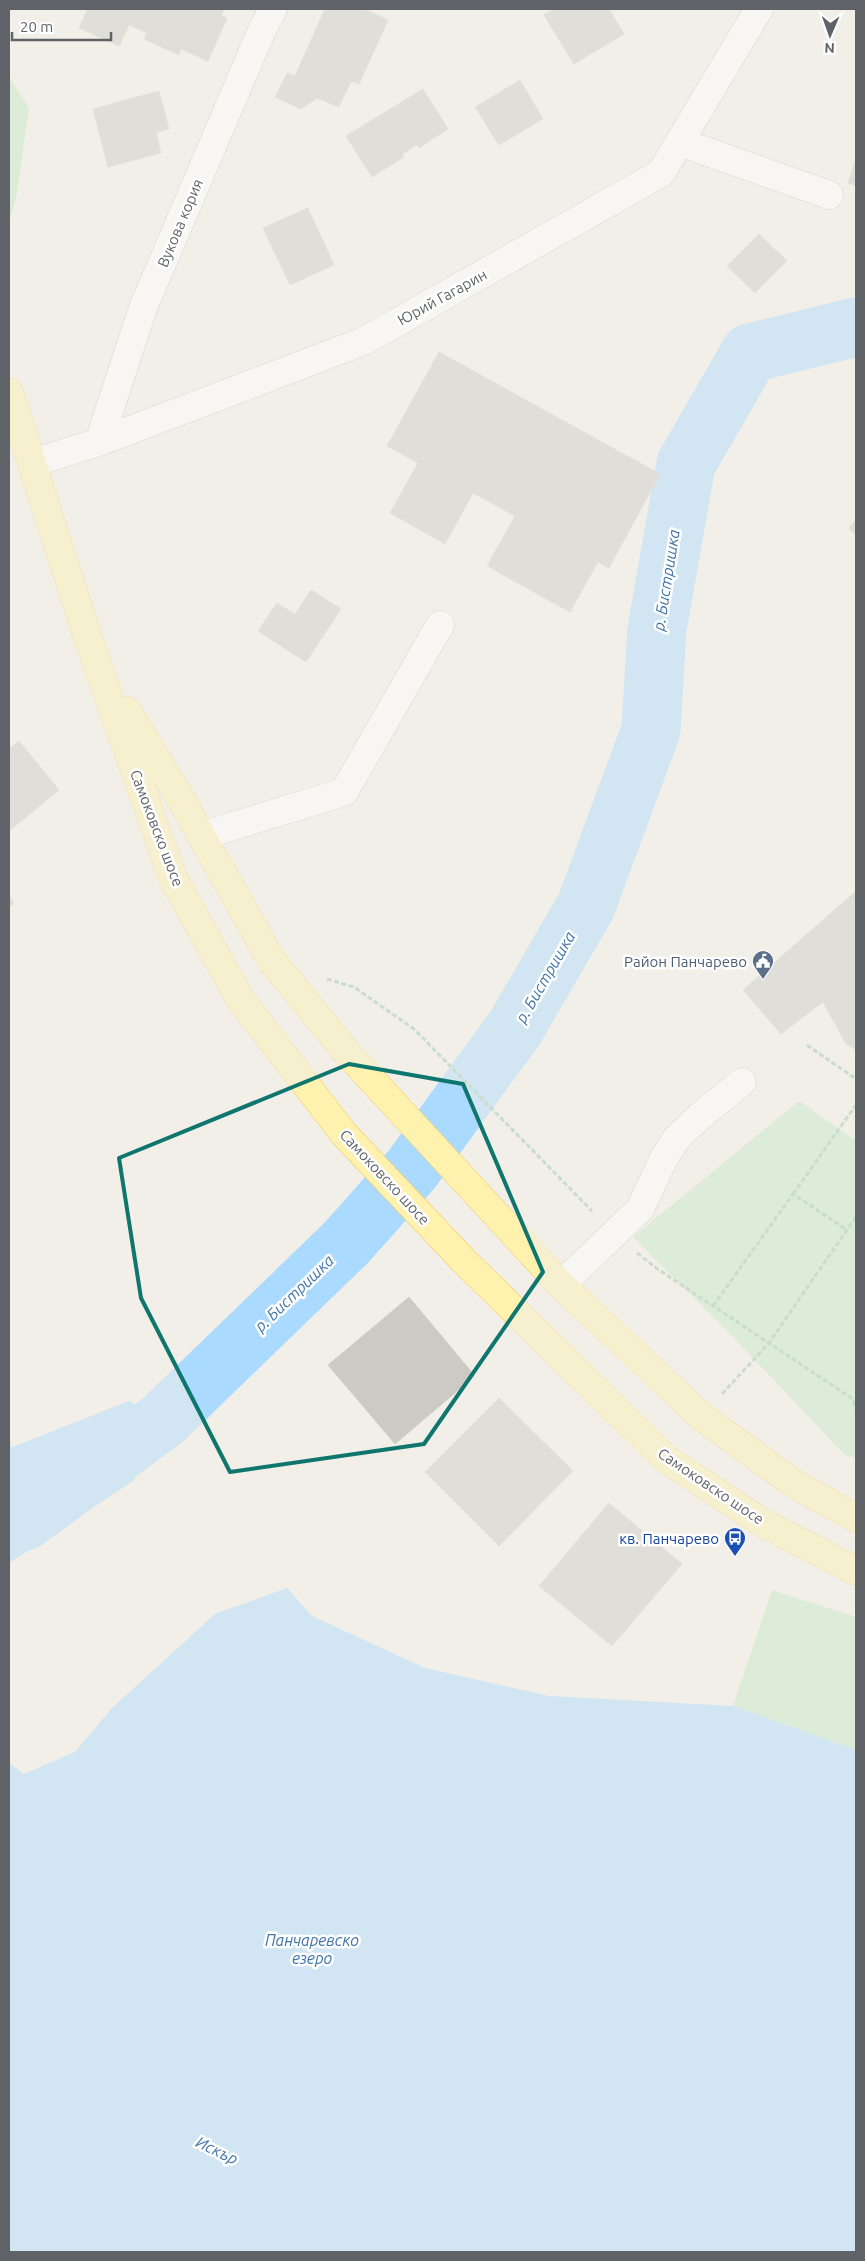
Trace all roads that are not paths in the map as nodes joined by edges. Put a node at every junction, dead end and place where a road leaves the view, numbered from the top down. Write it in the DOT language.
graph roads {
  1 [pos="274,9"];
  2 [pos="759,9"];
  3 [pos="680,142"];
  4 [pos="830,195"];
  5 [pos="9,392"];
  6 [pos="99,442"];
  7 [pos="32,463"];
  8 [pos="440,625"];
  9 [pos="89,641"];
  10 [pos="201,836"];
  11 [pos="742,1082"];
  12 [pos="561,1285"];
  13 [pos="856,1518"];
  14 [pos="856,1571"];
  1 -- 6 [label="street, Вукова кория"];
  2 -- 3 [label="street, Юрий Гагарин"];
  3 -- 4 [label="street"];
  3 -- 6 [label="street, Юрий Гагарин"];
  5 -- 7 [label="main road, Самоковско шосе"];
  6 -- 7 [label="street, Юрий Гагарин"];
  7 -- 9 [label="main road, Самоковско шосе"];
  8 -- 10 [label="street"];
  9 -- 10 [label="main road, Самоковско шосе"];
  9 -- 14 [label="main road, Самоковско шосе"];
  10 -- 12 [label="main road, Самоковско шосе"];
  11 -- 12 [label="street"];
  12 -- 13 [label="main road, Самоковско шосе"];
}
